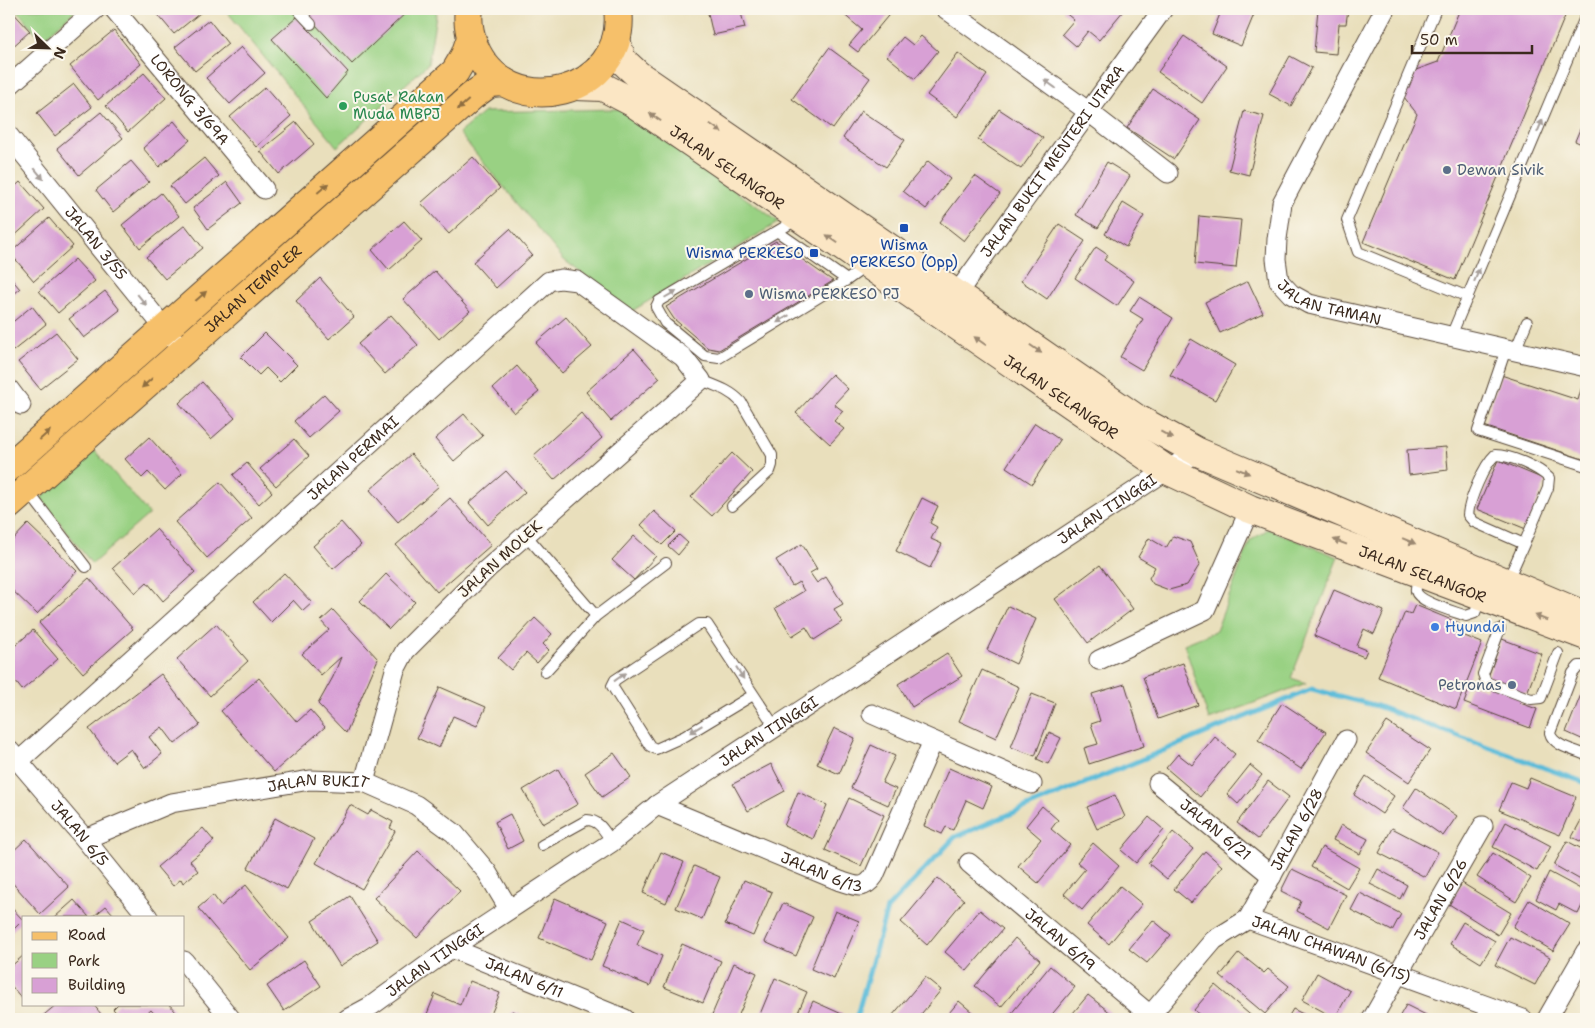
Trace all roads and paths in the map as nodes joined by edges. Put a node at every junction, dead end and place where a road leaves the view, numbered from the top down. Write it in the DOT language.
graph roads {
  1 [pos="96,9"];
  2 [pos="114,9"];
  3 [pos="297,9"];
  4 [pos="469,9"];
  5 [pos="618,9"];
  6 [pos="946,9"];
  7 [pos="1163,9"];
  8 [pos="1385,9"];
  9 [pos="1436,9"];
  10 [pos="1586,15"];
  11 [pos="311,24"];
  12 [pos="471,38"];
  13 [pos="616,40"];
  14 [pos="504,82"];
  15 [pos="9,86"];
  16 [pos="575,86"];
  17 [pos="1089,112"];
  18 [pos="9,136"];
  19 [pos="1168,173"];
  20 [pos="264,189"];
  21 [pos="789,225"];
  22 [pos="869,265"];
  23 [pos="847,280"];
  24 [pos="1468,297"];
  25 [pos="949,304"];
  26 [pos="1527,322"];
  27 [pos="165,328"];
  28 [pos="1451,336"];
  29 [pos="1510,350"];
  30 [pos="183,351"];
  31 [pos="1586,367"];
  32 [pos="701,380"];
  33 [pos="9,389"];
  34 [pos="21,405"];
  35 [pos="1198,452"];
  36 [pos="1586,466"];
  37 [pos="9,467"];
  38 [pos="1167,470"];
  39 [pos="18,498"];
  40 [pos="732,506"];
  41 [pos="1250,509"];
  42 [pos="526,535"];
  43 [pos="1524,544"];
  44 [pos="666,563"];
  45 [pos="86,567"];
  46 [pos="1507,582"];
  47 [pos="596,616"];
  48 [pos="1586,616"];
  49 [pos="1500,629"];
  50 [pos="1586,636"];
  51 [pos="1558,653"];
  52 [pos="1099,660"];
  53 [pos="1586,666"];
  54 [pos="545,672"];
  55 [pos="753,695"];
  56 [pos="872,714"];
  57 [pos="775,727"];
  58 [pos="1346,740"];
  59 [pos="933,741"];
  60 [pos="14,755"];
  61 [pos="1586,755"];
  62 [pos="364,782"];
  63 [pos="1158,783"];
  64 [pos="1032,784"];
  65 [pos="657,805"];
  66 [pos="1483,826"];
  67 [pos="85,839"];
  68 [pos="612,842"];
  69 [pos="542,845"];
  70 [pos="969,863"];
  71 [pos="1272,876"];
  72 [pos="509,909"];
  73 [pos="147,916"];
  74 [pos="1248,919"];
  75 [pos="452,948"];
  76 [pos="1586,951"];
  77 [pos="185,962"];
  78 [pos="1398,974"];
  79 [pos="368,1013"];
  80 [pos="1148,1017"];
  81 [pos="231,1019"];
  82 [pos="347,1019"];
  83 [pos="625,1019"];
  84 [pos="1372,1019"];
  85 [pos="1523,1019"];
  86 [pos="1547,1019"];
  1 -- 15 [label="street"];
  2 -- 20 [label="street, LORONG 3/69A"];
  3 -- 11 [label="lane"];
  4 -- 12 [label="main road"];
  5 -- 13 [label="main road"];
  17 -- 6 [label="street, one-way"];
  7 -- 17 [label="street, JALAN BUKIT MENTERI UTARA"];
  8 -- 28 [label="street, JALAN TAMAN"];
  9 -- 24 [label="lane"];
  24 -- 10 [label="lane, one-way"];
  12 -- 14 [label="main road"];
  27 -- 12 [label="main road, JALAN TEMPLER, one-way"];
  13 -- 16 [label="main road"];
  13 -- 25 [label="main road, JALAN SELANGOR, one-way"];
  14 -- 16 [label="main road"];
  14 -- 30 [label="main road, JALAN TEMPLER, one-way"];
  21 -- 16 [label="main road, JALAN SELANGOR, one-way"];
  17 -- 19 [label="street"];
  17 -- 25 [label="street, JALAN BUKIT MENTERI UTARA"];
  18 -- 27 [label="street, JALAN 3/55, one-way"];
  22 -- 21 [label="main road, JALAN SELANGOR, one-way"];
  21 -- 23 [label="lane"];
  23 -- 21 [label="lane, one-way"];
  22 -- 23 [label="lane"];
  22 -- 25 [label="main road, JALAN SELANGOR"];
  24 -- 28 [label="lane"];
  25 -- 35 [label="main road, JALAN SELANGOR, one-way"];
  38 -- 25 [label="main road, JALAN SELANGOR, one-way"];
  26 -- 29 [label="lane"];
  27 -- 30 [label="street, JALAN 3/55"];
  37 -- 27 [label="main road, JALAN TEMPLER, one-way"];
  28 -- 29 [label="street, JALAN TAMAN"];
  29 -- 31 [label="street, JALAN TAMAN"];
  29 -- 36 [label="lane"];
  30 -- 39 [label="main road, JALAN TEMPLER, one-way"];
  32 -- 40 [label="lane"];
  32 -- 42 [label="street, JALAN MOLEK"];
  32 -- 60 [label="street, JALAN PERMAI"];
  33 -- 34 [label="street"];
  35 -- 38 [label="street, JALAN TINGGI"];
  35 -- 46 [label="main road, JALAN SELANGOR, one-way"];
  38 -- 41 [label="main road, JALAN SELANGOR"];
  38 -- 57 [label="street, JALAN TINGGI"];
  39 -- 45 [label="lane"];
  50 -- 41 [label="main road, JALAN SELANGOR, one-way"];
  41 -- 52 [label="street"];
  42 -- 47 [label="lane"];
  42 -- 62 [label="street, JALAN MOLEK"];
  43 -- 43 [label="lane"];
  43 -- 46 [label="lane"];
  44 -- 47 [label="lane"];
  46 -- 48 [label="main road, JALAN SELANGOR"];
  47 -- 54 [label="lane"];
  49 -- 51 [label="lane"];
  53 -- 61 [label="lane"];
  55 -- 55 [label="lane, one-way"];
  55 -- 57 [label="lane"];
  56 -- 59 [label="street"];
  57 -- 65 [label="street, JALAN TINGGI"];
  58 -- 71 [label="street, JALAN 6/28"];
  59 -- 64 [label="street"];
  59 -- 65 [label="street, JALAN 6/13"];
  60 -- 67 [label="street, JALAN 6/5"];
  62 -- 67 [label="street, JALAN BUKIT"];
  62 -- 72 [label="street, JALAN BUKIT"];
  63 -- 71 [label="street, JALAN 6/21"];
  65 -- 68 [label="street, JALAN TINGGI"];
  66 -- 78 [label="street, JALAN 6/26"];
  67 -- 73 [label="street, JALAN 6/5"];
  68 -- 69 [label="lane"];
  68 -- 72 [label="street, JALAN TINGGI"];
  70 -- 80 [label="street, JALAN 6/19"];
  71 -- 74 [label="street, JALAN 6/28"];
  72 -- 75 [label="street, JALAN TINGGI"];
  74 -- 78 [label="street, JALAN CHAWAN (6/15)"];
  74 -- 80 [label="street, JALAN CHAWAN (6/15)"];
  75 -- 79 [label="street, JALAN TINGGI"];
  75 -- 83 [label="street, JALAN 6/11"];
  76 -- 86 [label="street"];
  77 -- 81 [label="street"];
  78 -- 84 [label="street, JALAN 6/26"];
  78 -- 85 [label="street, JALAN CHAWAN (6/15)"];
  79 -- 82 [label="street, JALAN TINGGI"];
}
